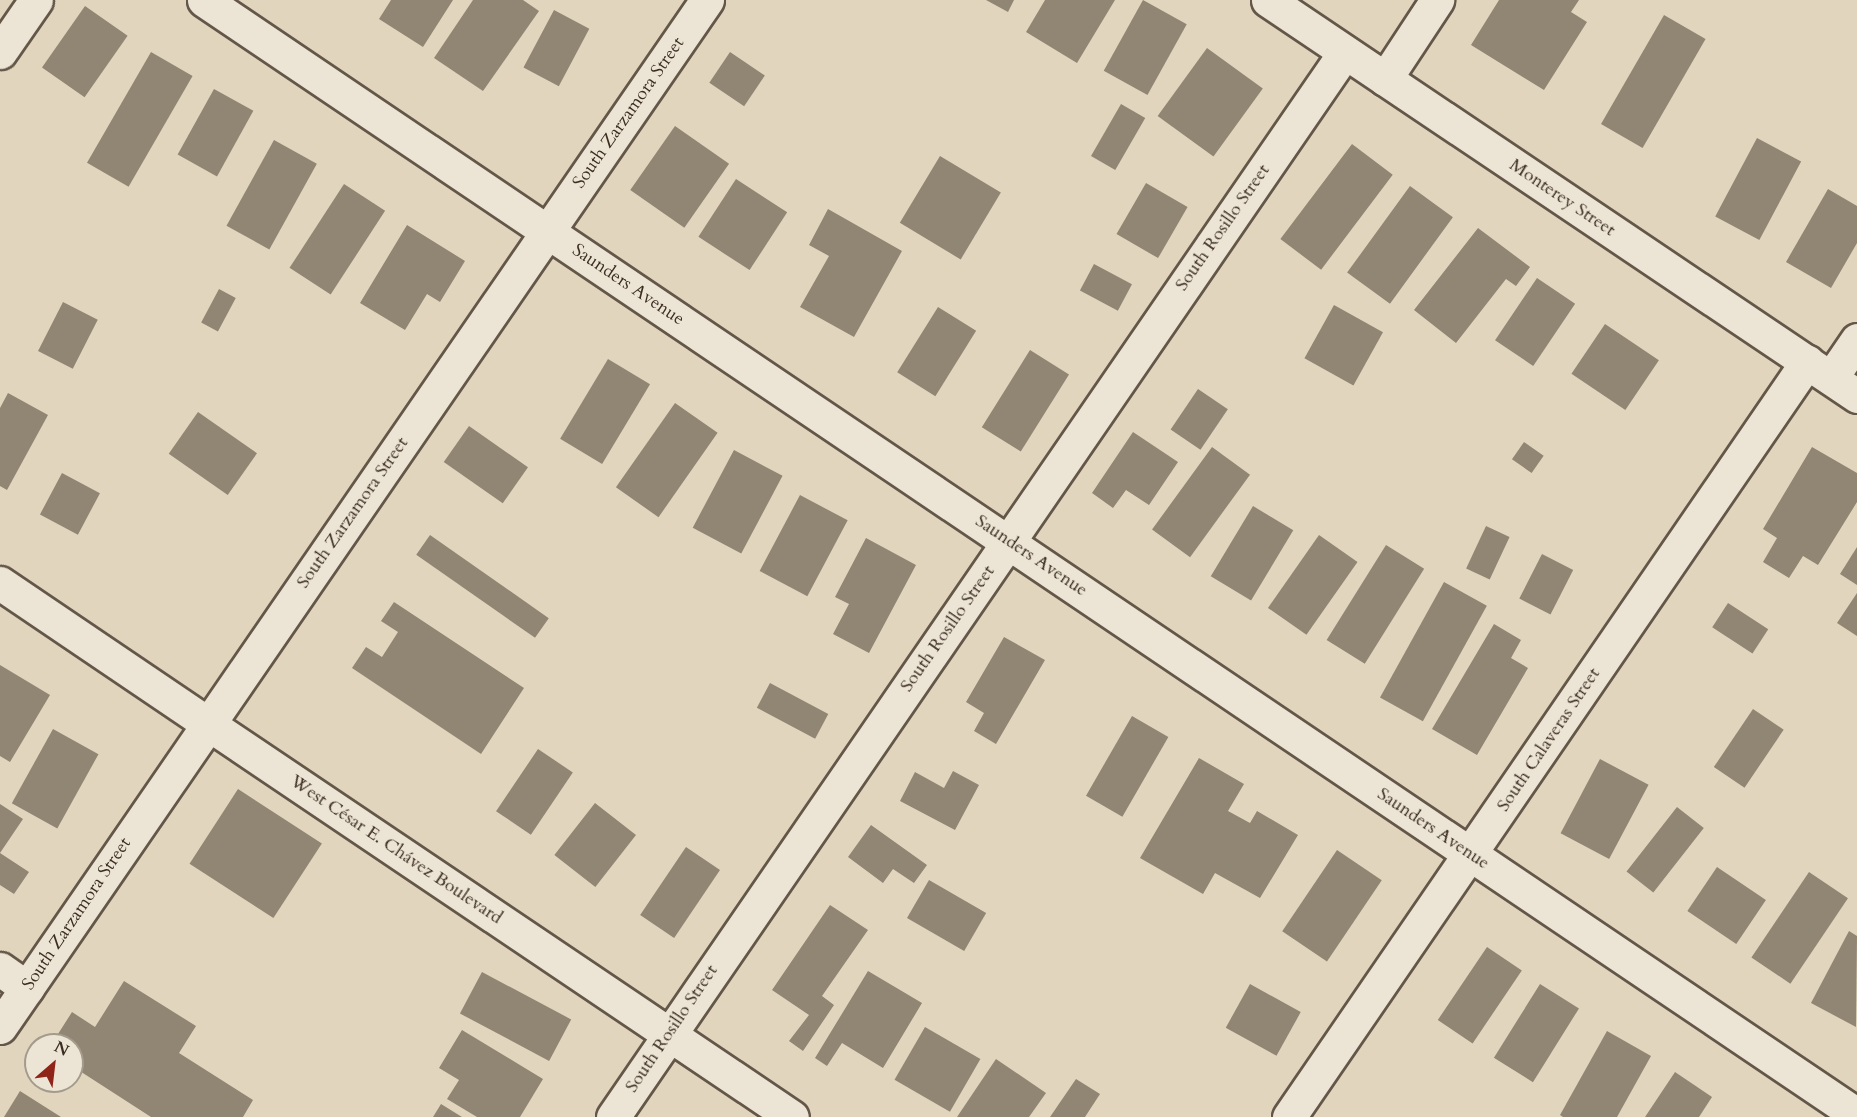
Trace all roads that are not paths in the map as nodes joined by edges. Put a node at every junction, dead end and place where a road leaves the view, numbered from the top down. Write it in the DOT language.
graph roads {
  1 [pos="36,0"];
  2 [pos="204,0"];
  3 [pos="707,0"];
  4 [pos="1268,0"];
  5 [pos="1437,0"];
  6 [pos="0,52"];
  7 [pos="1345,52"];
  8 [pos="1385,79"];
  9 [pos="548,231"];
  10 [pos="1857,340"];
  11 [pos="1832,379"];
  12 [pos="1009,541"];
  13 [pos="0,583"];
  14 [pos="207,723"];
  15 [pos="1470,854"];
  16 [pos="0,969"];
  17 [pos="27,987"];
  18 [pos="0,1027"];
  19 [pos="669,1032"];
  20 [pos="1857,1114"];
  21 [pos="613,1117"];
  22 [pos="792,1117"];
  23 [pos="1289,1117"];
  1 -- 6 [label="street"];
  2 -- 9 [label="street, Saunders Avenue"];
  3 -- 9 [label="street, South Zarzamora Street"];
  4 -- 7 [label="street, Monterey Street"];
  5 -- 8 [label="street"];
  7 -- 8 [label="street, Monterey Street"];
  7 -- 12 [label="street, South Rosillo Street"];
  8 -- 11 [label="street, Monterey Street"];
  9 -- 12 [label="street, Saunders Avenue"];
  9 -- 14 [label="street, South Zarzamora Street"];
  10 -- 11 [label="street, South Calaveras Street"];
  11 -- 15 [label="street, South Calaveras Street"];
  12 -- 15 [label="street, Saunders Avenue"];
  12 -- 19 [label="street, South Rosillo Street"];
  13 -- 14 [label="street, West César E. Chávez Boulevard"];
  14 -- 17 [label="street, South Zarzamora Street"];
  14 -- 19 [label="street, West César E. Chávez Boulevard"];
  15 -- 20 [label="street, Saunders Avenue"];
  15 -- 23 [label="street, South Calaveras Street"];
  16 -- 17 [label="street"];
  17 -- 18 [label="street, South Zarzamora Street"];
  19 -- 21 [label="street, South Rosillo Street"];
  19 -- 22 [label="street, West César E. Chávez Boulevard"];
}
